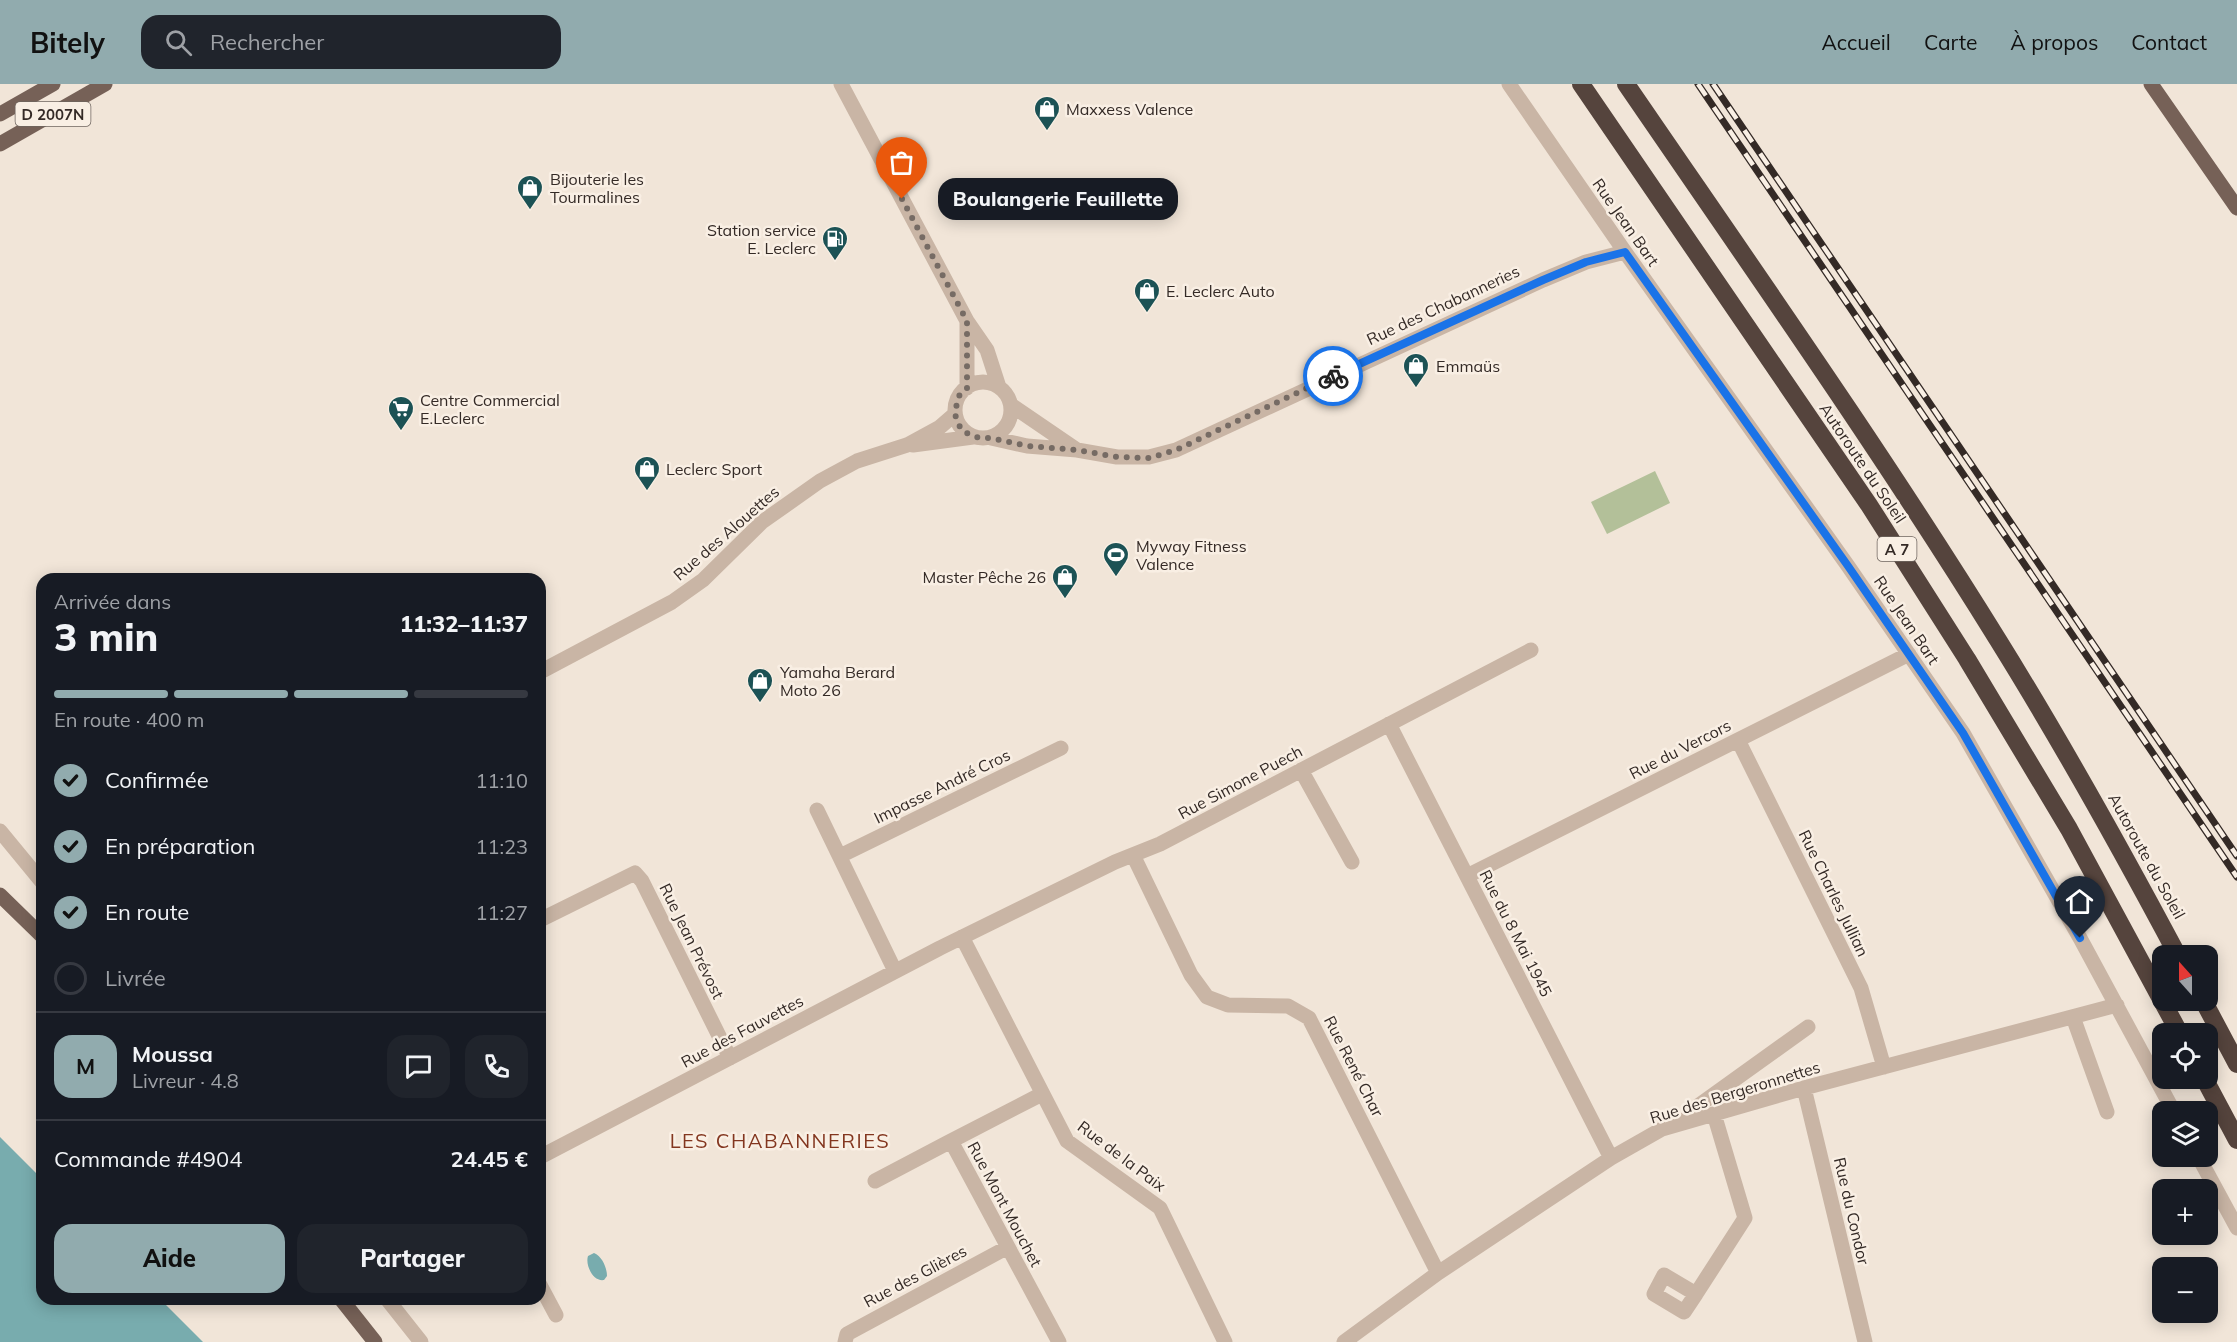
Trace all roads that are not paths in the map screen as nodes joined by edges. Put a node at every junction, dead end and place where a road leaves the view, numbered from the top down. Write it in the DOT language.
graph roads {
  1 [pos="53,84"];
  2 [pos="105,84"];
  3 [pos="841,84"];
  4 [pos="1509,84"];
  5 [pos="1581,84"];
  6 [pos="1626,84"];
  7 [pos="2151,84"];
  8 [pos="0,114"];
  9 [pos="0,144"];
  10 [pos="2237,208"];
  11 [pos="1625,252"];
  12 [pos="967,321"];
  13 [pos="999,387"];
  14 [pos="967,388"];
  15 [pos="1011,405"];
  16 [pos="955,414"];
  17 [pos="973,437"];
  18 [pos="991,438"];
  19 [pos="907,446"];
  20 [pos="1077,450"];
  21 [pos="1531,650"];
  22 [pos="1909,654"];
  23 [pos="546,669"];
  24 [pos="1389,724"];
  25 [pos="1738,740"];
  26 [pos="1061,748"];
  27 [pos="1301,770"];
  28 [pos="818,810"];
  29 [pos="0,831"];
  30 [pos="1133,855"];
  31 [pos="840,856"];
  32 [pos="1352,862"];
  33 [pos="36,875"];
  34 [pos="1467,876"];
  35 [pos="0,895"];
  36 [pos="546,917"];
  37 [pos="36,930"];
  38 [pos="962,937"];
  39 [pos="2172,945"];
  40 [pos="895,971"];
  41 [pos="2117,1005"];
  42 [pos="2209,1011"];
  43 [pos="2073,1017"];
  44 [pos="2174,1023"];
  45 [pos="1808,1027"];
  46 [pos="730,1058"];
  47 [pos="2237,1064"];
  48 [pos="1884,1067"];
  49 [pos="1804,1088"];
  50 [pos="2210,1089"];
  51 [pos="1042,1094"];
  52 [pos="2168,1101"];
  53 [pos="2107,1112"];
  54 [pos="1714,1114"];
  55 [pos="1684,1122"];
  56 [pos="2237,1140"];
  57 [pos="951,1141"];
  58 [pos="546,1154"];
  59 [pos="1611,1158"];
  60 [pos="2204,1167"];
  61 [pos="875,1181"];
  62 [pos="2237,1228"];
  63 [pos="1008,1247"];
  64 [pos="1438,1273"];
  65 [pos="1696,1294"];
  66 [pos="546,1296"];
  67 [pos="346,1305"];
  68 [pos="392,1305"];
  69 [pos="556,1315"];
  70 [pos="375,1342"];
  71 [pos="421,1342"];
  72 [pos="845,1342"];
  73 [pos="1059,1342"];
  74 [pos="1225,1342"];
  75 [pos="1344,1342"];
  76 [pos="1865,1342"];
  1 -- 8 [label="main road, D 2007N"];
  2 -- 9 [label="main road, D 2007N"];
  3 -- 12 [label="street"];
  4 -- 11 [label="street, Rue Jean Bart"];
  5 -- 44 [label="highway, Autoroute du Soleil / A 7"];
  6 -- 39 [label="highway, Autoroute du Soleil / A 7"];
  7 -- 10 [label="main road"];
  11 -- 20 [label="street, Rue des Chabanneries"];
  11 -- 22 [label="street, Rue Jean Bart"];
  12 -- 13 [label="street"];
  12 -- 14 [label="street"];
  13 -- 14 [label="street"];
  13 -- 15 [label="street"];
  14 -- 16 [label="street"];
  15 -- 18 [label="street"];
  15 -- 20 [label="street, Rue des Chabanneries"];
  16 -- 17 [label="street"];
  16 -- 19 [label="street"];
  17 -- 18 [label="street"];
  17 -- 19 [label="street"];
  18 -- 20 [label="street, Rue des Chabanneries"];
  19 -- 23 [label="street, Rue des Alouettes"];
  21 -- 24 [label="street, Rue Simone Puech"];
  22 -- 25 [label="street, Rue du Vercors"];
  22 -- 41 [label="street, Rue Jean Bart"];
  24 -- 27 [label="street, Rue Simone Puech"];
  24 -- 34 [label="street, Rue du 8 Mai 1945"];
  25 -- 34 [label="street, Rue du Vercors"];
  25 -- 48 [label="street, Rue Charles Jullian"];
  26 -- 31 [label="street, Impasse André Cros"];
  27 -- 30 [label="street, Rue Simone Puech"];
  27 -- 32 [label="street"];
  28 -- 31 [label="street"];
  29 -- 33 [label="street"];
  30 -- 38 [label="street, Rue Simone Puech"];
  30 -- 64 [label="street, Rue René Char"];
  31 -- 40 [label="street"];
  34 -- 59 [label="street, Rue du 8 Mai 1945"];
  35 -- 37 [label="main road"];
  36 -- 46 [label="street, Rue Jean Prévost"];
  38 -- 40 [label="street, Rue des Fauvettes"];
  38 -- 51 [label="street, Rue de la Paix"];
  40 -- 46 [label="street, Rue des Fauvettes"];
  41 -- 43 [label="street, Rue des Bergeronnettes"];
  41 -- 52 [label="street, Rue Jean Bart"];
  42 -- 47 [label="highway"];
  43 -- 48 [label="street, Rue des Bergeronnettes"];
  43 -- 53 [label="street"];
  45 -- 55 [label="street"];
  46 -- 58 [label="street, Rue des Fauvettes"];
  48 -- 49 [label="street, Rue des Bergeronnettes"];
  49 -- 54 [label="street, Rue des Bergeronnettes"];
  49 -- 76 [label="street, Rue du Condor"];
  50 -- 56 [label="highway"];
  51 -- 57 [label="street, Rue Mont Mouchet"];
  51 -- 74 [label="street, Rue de la Paix"];
  54 -- 55 [label="street, Rue des Bergeronnettes"];
  54 -- 65 [label="street"];
  55 -- 59 [label="street, Rue des Bergeronnettes"];
  57 -- 61 [label="street"];
  57 -- 63 [label="street, Rue Mont Mouchet"];
  59 -- 64 [label="street, Rue des Bergeronnettes"];
  60 -- 62 [label="street"];
  63 -- 72 [label="street, Rue des Glières"];
  63 -- 73 [label="street, Rue Mont Mouchet"];
  64 -- 75 [label="street, Rue des Bergeronnettes"];
  66 -- 69 [label="street"];
  67 -- 70 [label="main road"];
  68 -- 71 [label="street"];
}
